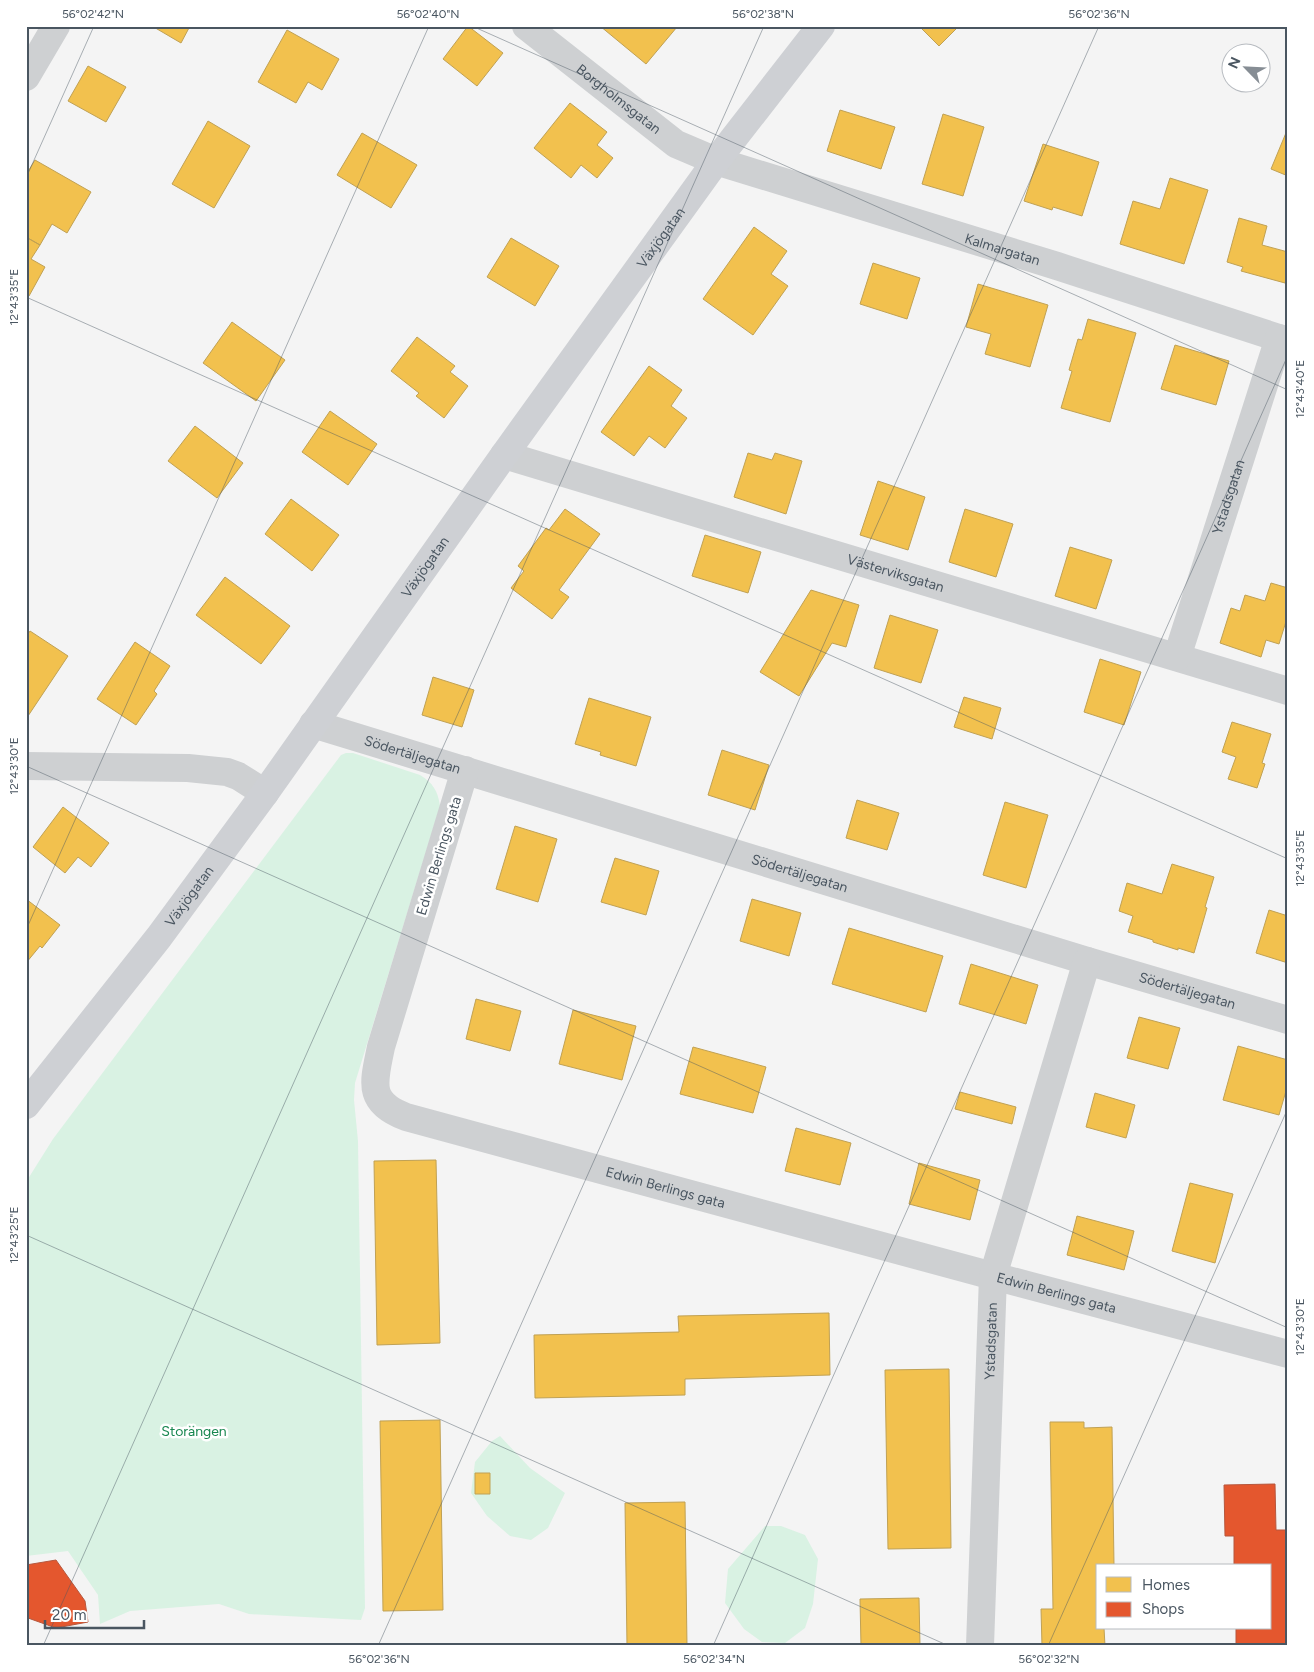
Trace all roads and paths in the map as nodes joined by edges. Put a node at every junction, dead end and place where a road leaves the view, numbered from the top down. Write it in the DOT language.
graph roads {
  1 [pos="56,26"];
  2 [pos="526,26"];
  3 [pos="821,26"];
  4 [pos="26,77"];
  5 [pos="716,161"];
  6 [pos="1284,340"];
  7 [pos="504,455"];
  8 [pos="1177,657"];
  9 [pos="1288,691"];
  10 [pos="313,724"];
  11 [pos="26,766"];
  12 [pos="465,770"];
  13 [pos="265,793"];
  14 [pos="1087,961"];
  15 [pos="1288,1020"];
  16 [pos="26,1105"];
  17 [pos="993,1276"];
  18 [pos="1288,1354"];
  19 [pos="980,1646"];
  1 -- 4 [label="street"];
  2 -- 5 [label="street, Borgholmsgatan"];
  3 -- 5 [label="street, Växjögatan"];
  5 -- 6 [label="street, Kalmargatan"];
  5 -- 7 [label="street, Växjögatan"];
  6 -- 8 [label="street, Ystadsgatan"];
  7 -- 8 [label="street, Västerviksgatan"];
  7 -- 10 [label="street, Växjögatan"];
  8 -- 9 [label="street, Västerviksgatan"];
  10 -- 12 [label="street, Södertäljegatan"];
  10 -- 13 [label="street, Växjögatan"];
  11 -- 13 [label="street"];
  12 -- 14 [label="street, Södertäljegatan"];
  12 -- 17 [label="street, Edwin Berlings gata"];
  13 -- 16 [label="street, Växjögatan"];
  14 -- 15 [label="street, Södertäljegatan"];
  14 -- 17 [label="street, Ystadsgatan"];
  17 -- 18 [label="street, Edwin Berlings gata"];
  17 -- 19 [label="street, Ystadsgatan"];
}
